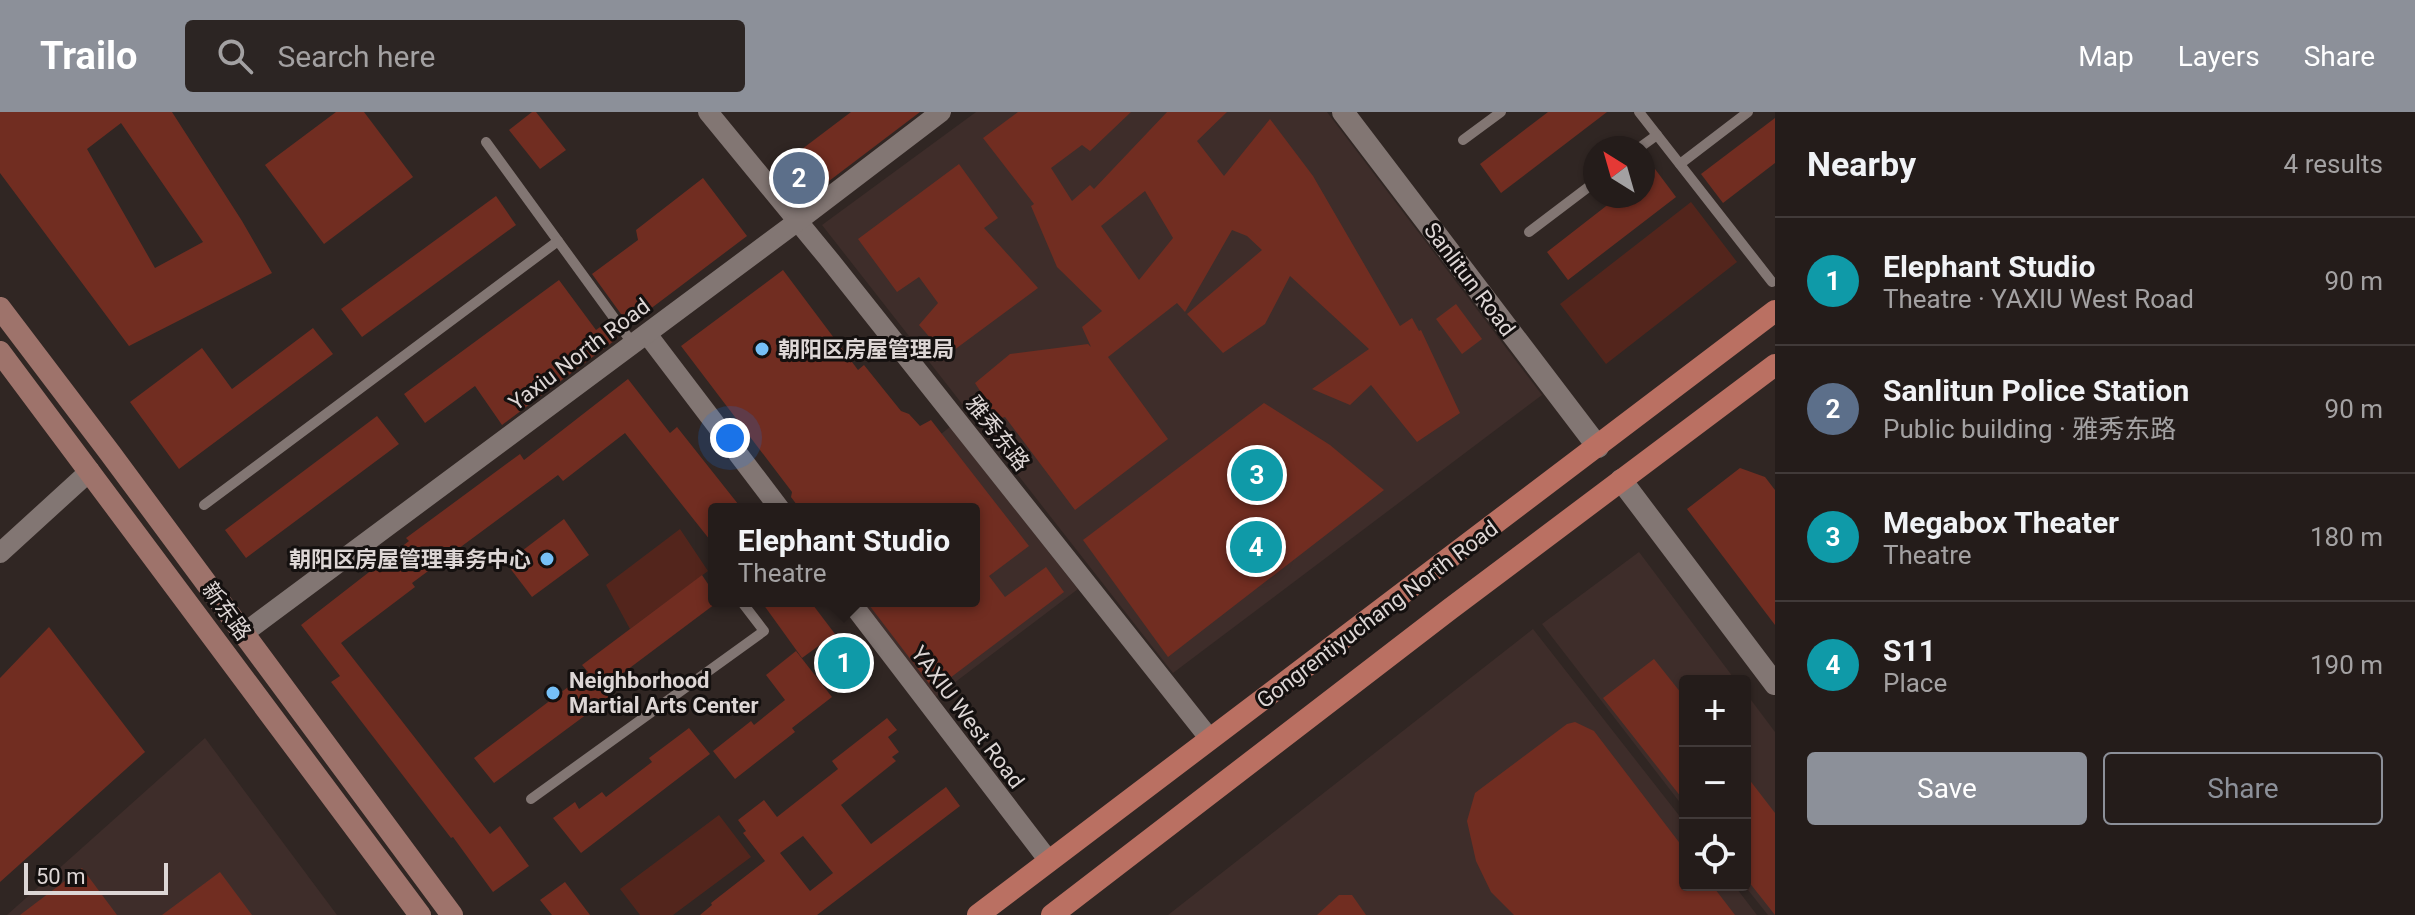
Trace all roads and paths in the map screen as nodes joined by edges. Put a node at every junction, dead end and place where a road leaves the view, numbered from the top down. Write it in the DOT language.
graph roads {
  1 [pos="708,112"];
  2 [pos="941,112"];
  3 [pos="1343,112"];
  4 [pos="1501,112"];
  5 [pos="1639,112"];
  6 [pos="1748,112"];
  7 [pos="1657,135"];
  8 [pos="1463,140"];
  9 [pos="486,142"];
  10 [pos="1680,164"];
  11 [pos="1583,191"];
  12 [pos="798,221"];
  13 [pos="1529,232"];
  14 [pos="558,241"];
  15 [pos="1772,282"];
  16 [pos="0,308"];
  17 [pos="1775,311"];
  18 [pos="640,339"];
  19 [pos="0,352"];
  20 [pos="1775,365"];
  21 [pos="1598,447"];
  22 [pos="90,471"];
  23 [pos="1621,480"];
  24 [pos="775,503"];
  25 [pos="204,505"];
  26 [pos="0,553"];
  27 [pos="746,607"];
  28 [pos="855,607"];
  29 [pos="244,633"];
  30 [pos="1775,684"];
  31 [pos="1210,739"];
  32 [pos="531,799"];
  33 [pos="1049,861"];
  34 [pos="420,915"];
  35 [pos="452,915"];
  36 [pos="978,915"];
  37 [pos="1052,915"];
  1 -- 12 [label="street, 雅秀东路"];
  2 -- 12 [label="street, Yaxiu North Road"];
  3 -- 21 [label="street, Sanlitun Road"];
  4 -- 8 [label="lane"];
  5 -- 7 [label="lane"];
  6 -- 10 [label="lane"];
  7 -- 10 [label="lane"];
  9 -- 14 [label="lane"];
  10 -- 15 [label="lane"];
  11 -- 13 [label="lane"];
  12 -- 18 [label="street, Yaxiu North Road"];
  12 -- 31 [label="street, 雅秀东路"];
  14 -- 18 [label="lane"];
  14 -- 25 [label="lane"];
  16 -- 29 [label="main road, 新东路"];
  17 -- 21 [label="main road, Gongrentiyuchang North Road"];
  18 -- 24 [label="street"];
  18 -- 29 [label="street, Yaxiu North Road"];
  19 -- 22 [label="main road, 新东路"];
  20 -- 23 [label="main road, Gongrentiyuchang North Road"];
  21 -- 31 [label="main road, Gongrentiyuchang North Road"];
  22 -- 26 [label="street"];
  22 -- 34 [label="main road, 新东路"];
  23 -- 30 [label="street"];
  23 -- 37 [label="main road, Gongrentiyuchang North Road"];
  27 -- 32 [label="lane"];
  28 -- 33 [label="street, YAXIU West Road"];
  29 -- 35 [label="main road, 新东路"];
  31 -- 33 [label="main road, Gongrentiyuchang North Road"];
  33 -- 36 [label="main road, Gongrentiyuchang North Road"];
}
